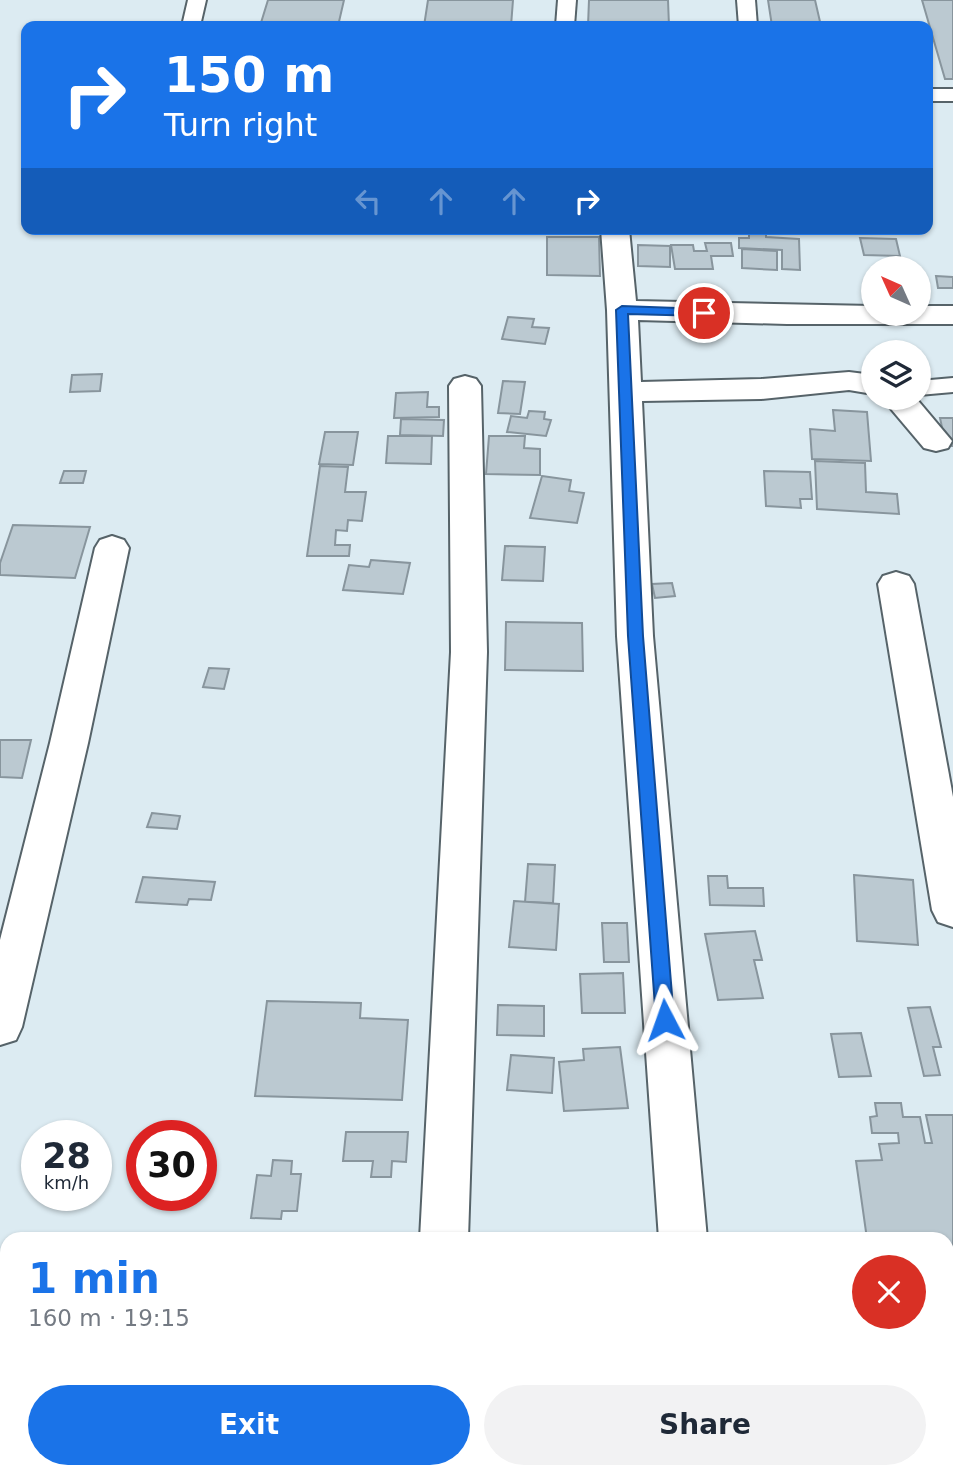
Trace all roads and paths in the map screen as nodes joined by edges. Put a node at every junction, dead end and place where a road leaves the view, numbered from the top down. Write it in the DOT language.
graph roads {
  1 [pos="197,0"];
  2 [pos="567,0"];
  3 [pos="746,0"];
  4 [pos="192,21"];
  5 [pos="565,21"];
  6 [pos="748,21"];
  7 [pos="933,95"];
  8 [pos="953,95"];
  9 [pos="616,235"];
  10 [pos="622,310"];
  11 [pos="953,315"];
  12 [pos="861,382"];
  13 [pos="953,385"];
  14 [pos="465,386"];
  15 [pos="931,387"];
  16 [pos="625,392"];
  17 [pos="909,410"];
  18 [pos="936,441"];
  19 [pos="112,548"];
  20 [pos="896,584"];
  21 [pos="953,910"];
  22 [pos="0,1027"];
  23 [pos="444,1232"];
  24 [pos="681,1232"];
  1 -- 4 [label="lane"];
  2 -- 5 [label="lane"];
  3 -- 6 [label="lane"];
  7 -- 8 [label="lane"];
  9 -- 10 [label="street"];
  10 -- 11 [label="street"];
  10 -- 16 [label="street"];
  12 -- 16 [label="street"];
  13 -- 15 [label="lane"];
  14 -- 23 [label="street"];
  16 -- 24 [label="street"];
  17 -- 18 [label="street"];
  19 -- 22 [label="street"];
  20 -- 21 [label="street"];
}
